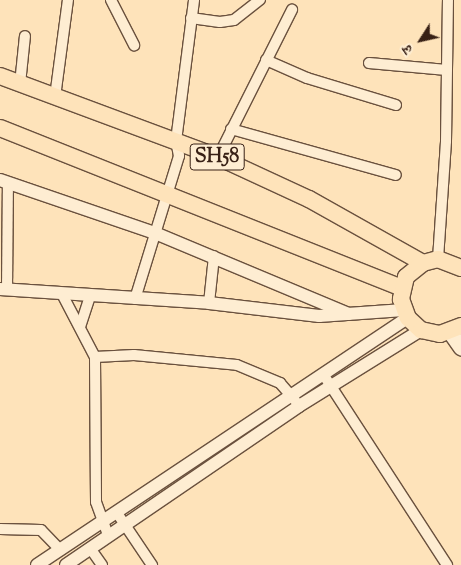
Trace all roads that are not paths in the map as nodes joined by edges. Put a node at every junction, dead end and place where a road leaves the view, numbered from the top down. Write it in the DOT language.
graph roads {
  1 [pos="68,0"];
  2 [pos="111,0"];
  3 [pos="194,0"];
  4 [pos="260,0"];
  5 [pos="448,0"];
  6 [pos="292,10"];
  7 [pos="191,18"];
  8 [pos="25,36"];
  9 [pos="134,45"];
  10 [pos="266,60"];
  11 [pos="370,63"];
  12 [pos="447,70"];
  13 [pos="0,76"];
  14 [pos="20,84"];
  15 [pos="55,97"];
  16 [pos="396,105"];
  17 [pos="0,128"];
  18 [pos="231,129"];
  19 [pos="176,141"];
  20 [pos="218,157"];
  21 [pos="396,175"];
  22 [pos="4,181"];
  23 [pos="167,192"];
  24 [pos="155,233"];
  25 [pos="214,256"];
  26 [pos="430,261"];
  27 [pos="461,267"];
  28 [pos="402,288"];
  29 [pos="4,290"];
  30 [pos="62,294"];
  31 [pos="90,296"];
  32 [pos="135,299"];
  33 [pos="209,303"];
  34 [pos="406,314"];
  35 [pos="353,316"];
  36 [pos="80,327"];
  37 [pos="456,329"];
  38 [pos="421,330"];
  39 [pos="461,348"];
  40 [pos="95,358"];
  41 [pos="323,374"];
  42 [pos="330,386"];
  43 [pos="291,395"];
  44 [pos="299,406"];
  45 [pos="232,444"];
  46 [pos="192,471"];
  47 [pos="117,512"];
  48 [pos="102,523"];
  49 [pos="125,524"];
  50 [pos="0,529"];
  51 [pos="108,535"];
  52 [pos="90,548"];
  53 [pos="60,550"];
  54 [pos="46,563"];
  55 [pos="66,565"];
  56 [pos="102,565"];
  57 [pos="152,565"];
  58 [pos="447,565"];
  1 -- 15 [label="street"];
  2 -- 9 [label="street"];
  3 -- 7 [label="street"];
  4 -- 7 [label="street"];
  5 -- 12 [label="street"];
  6 -- 10 [label="street"];
  7 -- 19 [label="street"];
  8 -- 14 [label="street"];
  10 -- 16 [label="street"];
  10 -- 18 [label="street"];
  11 -- 12 [label="street"];
  12 -- 26 [label="street"];
  13 -- 14 [label="main road, SH58"];
  14 -- 15 [label="main road, SH58"];
  15 -- 19 [label="main road, SH58"];
  17 -- 23 [label="main road, SH58"];
  18 -- 20 [label="street"];
  18 -- 21 [label="street"];
  19 -- 20 [label="main road, SH58"];
  19 -- 23 [label="street"];
  20 -- 26 [label="main road, SH58"];
  22 -- 24 [label="street"];
  22 -- 29 [label="street"];
  23 -- 24 [label="street"];
  23 -- 28 [label="main road, SH58"];
  24 -- 25 [label="street"];
  24 -- 32 [label="street"];
  25 -- 33 [label="street"];
  25 -- 35 [label="street"];
  26 -- 27 [label="main road, SH58"];
  26 -- 28 [label="main road"];
  28 -- 34 [label="main road"];
  29 -- 30 [label="street"];
  30 -- 31 [label="street"];
  30 -- 36 [label="street"];
  31 -- 32 [label="street"];
  31 -- 36 [label="street"];
  32 -- 33 [label="street"];
  33 -- 35 [label="street"];
  34 -- 35 [label="street"];
  34 -- 38 [label="main road"];
  34 -- 41 [label="street"];
  36 -- 40 [label="street"];
  37 -- 38 [label="main road"];
  37 -- 39 [label="main road"];
  38 -- 42 [label="street"];
  40 -- 43 [label="street"];
  40 -- 48 [label="street"];
  41 -- 42 [label="street"];
  41 -- 43 [label="street"];
  42 -- 44 [label="street"];
  42 -- 58 [label="street"];
  43 -- 44 [label="street"];
  43 -- 45 [label="street"];
  44 -- 45 [label="street"];
  45 -- 46 [label="street"];
  46 -- 47 [label="street"];
  46 -- 49 [label="street"];
  47 -- 48 [label="street"];
  47 -- 49 [label="street"];
  48 -- 51 [label="street"];
  48 -- 53 [label="street"];
  49 -- 51 [label="street"];
  49 -- 57 [label="street"];
  50 -- 53 [label="street"];
  51 -- 52 [label="street"];
  52 -- 55 [label="street"];
  52 -- 56 [label="street"];
  53 -- 54 [label="street"];
}
